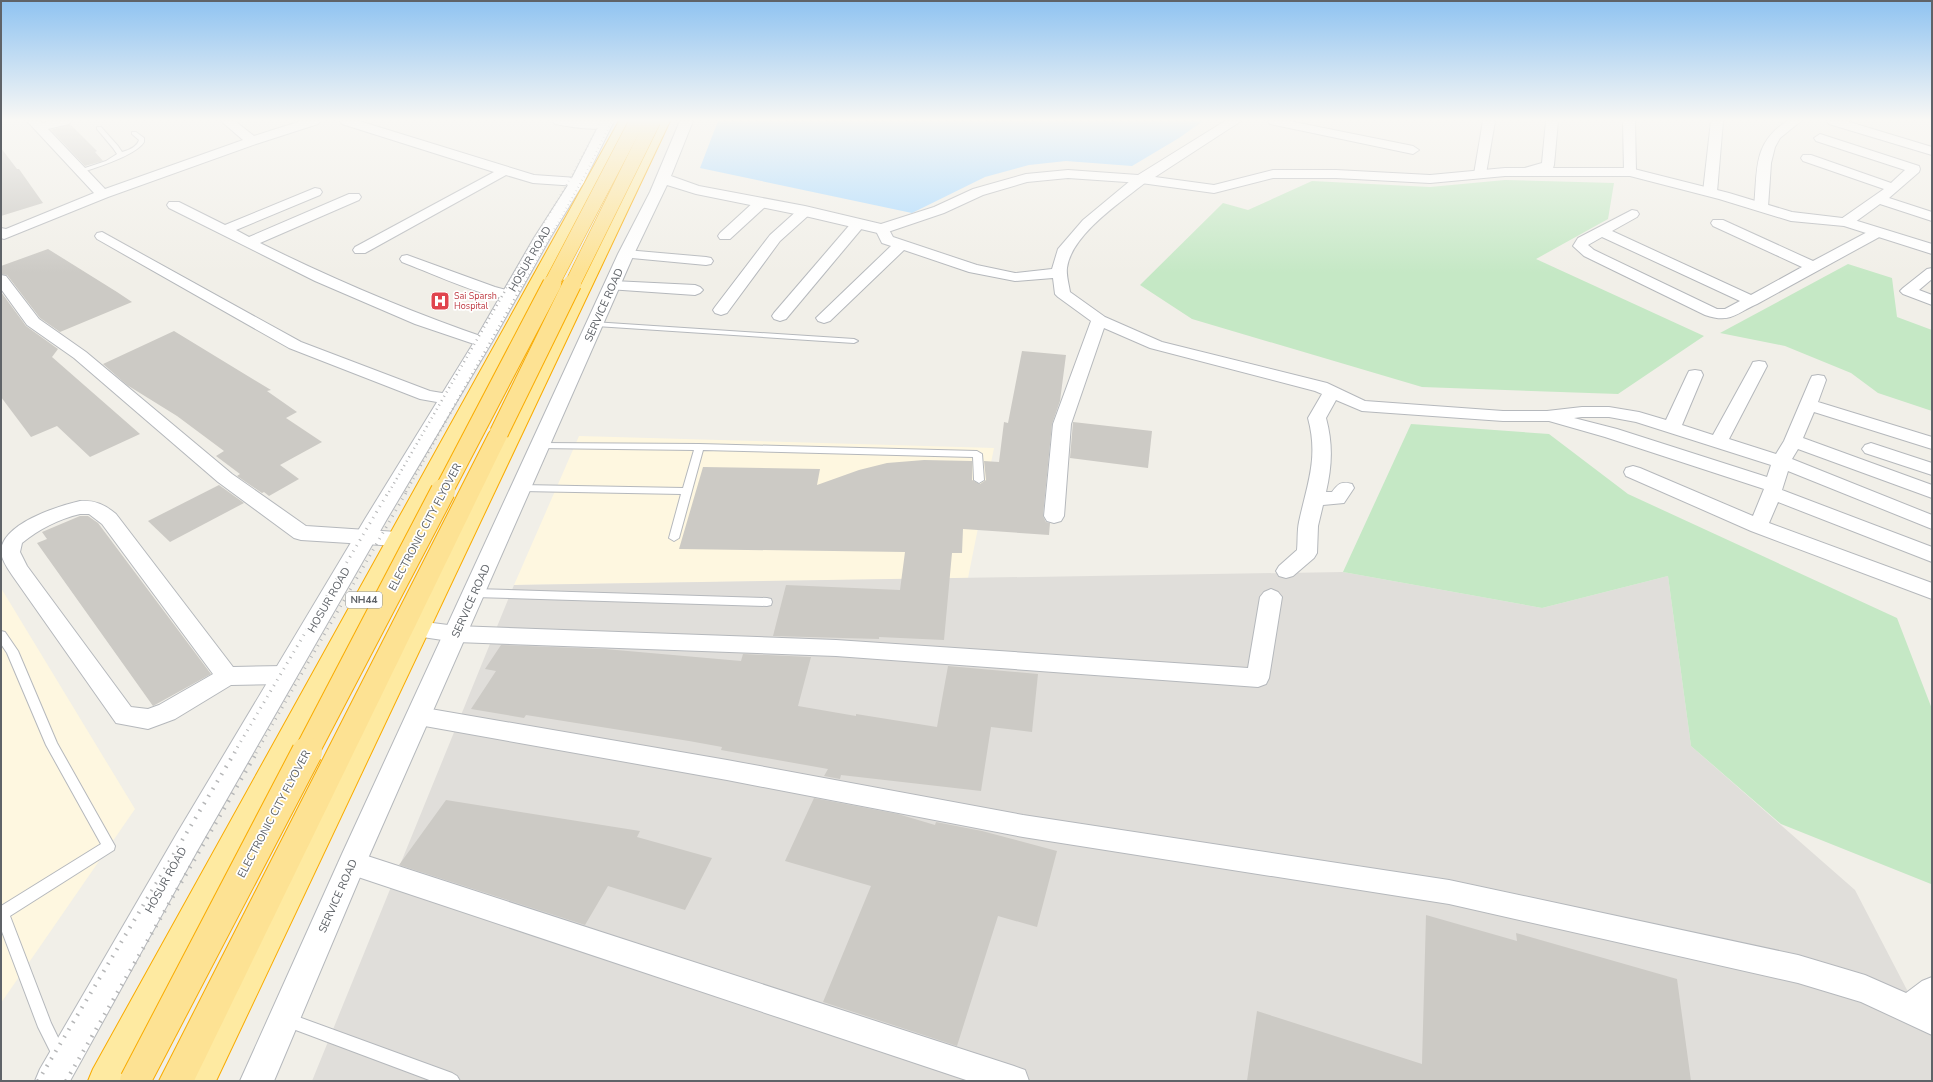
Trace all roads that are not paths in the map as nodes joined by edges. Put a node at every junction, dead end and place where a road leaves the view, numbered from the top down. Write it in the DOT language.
graph roads {
  1 [pos="81,171"];
  2 [pos="166,171"];
  3 [pos="504,171"];
  4 [pos="507,171"];
  5 [pos="590,171"];
  6 [pos="611,171"];
  7 [pos="628,171"];
  8 [pos="639,171"];
  9 [pos="666,171"];
  10 [pos="1153,171"];
  11 [pos="1712,171"];
  12 [pos="1765,171"];
  13 [pos="1846,171"];
  14 [pos="1911,171"];
  15 [pos="1526,172"];
  16 [pos="1630,172"];
  17 [pos="1480,174"];
  18 [pos="636,178"];
  19 [pos="1141,179"];
  20 [pos="586,180"];
  21 [pos="660,185"];
  22 [pos="1893,188"];
  23 [pos="315,192"];
  24 [pos="1710,192"];
  25 [pos="102,194"];
  26 [pos="354,197"];
  27 [pos="1878,199"];
  28 [pos="761,203"];
  29 [pos="174,205"];
  30 [pos="1762,207"];
  31 [pos="805,211"];
  32 [pos="1632,214"];
  33 [pos="1932,217"];
  34 [pos="1846,222"];
  35 [pos="858,224"];
  36 [pos="1718,224"];
  37 [pos="882,229"];
  38 [pos="225,230"];
  39 [pos="1601,231"];
  40 [pos="1878,232"];
  41 [pos="2,235"];
  42 [pos="102,236"];
  43 [pos="725,236"];
  44 [pos="250,242"];
  45 [pos="902,244"];
  46 [pos="1932,249"];
  47 [pos="360,250"];
  48 [pos="626,254"];
  49 [pos="407,259"];
  50 [pos="706,261"];
  51 [pos="1814,267"];
  52 [pos="1932,272"];
  53 [pos="1060,273"];
  54 [pos="1,279"];
  55 [pos="613,286"];
  56 [pos="695,290"];
  57 [pos="509,295"];
  58 [pos="1932,300"];
  59 [pos="1752,301"];
  60 [pos="721,310"];
  61 [pos="780,316"];
  62 [pos="824,318"];
  63 [pos="1099,320"];
  64 [pos="596,324"];
  65 [pos="854,341"];
  66 [pos="483,342"];
  67 [pos="1759,366"];
  68 [pos="1695,375"];
  69 [pos="1818,380"];
  70 [pos="1332,392"];
  71 [pos="448,399"];
  72 [pos="1808,405"];
  73 [pos="1547,416"];
  74 [pos="1672,426"];
  75 [pos="1718,441"];
  76 [pos="1793,441"];
  77 [pos="1932,443"];
  78 [pos="541,446"];
  79 [pos="699,447"];
  80 [pos="1871,448"];
  81 [pos="1781,462"];
  82 [pos="1932,469"];
  83 [pos="1633,472"];
  84 [pos="979,480"];
  85 [pos="522,488"];
  86 [pos="1345,488"];
  87 [pos="1773,489"];
  88 [pos="687,491"];
  89 [pos="1932,492"];
  90 [pos="1315,499"];
  91 [pos="1054,516"];
  92 [pos="1932,522"];
  93 [pos="1758,526"];
  94 [pos="365,537"];
  95 [pos="674,538"];
  96 [pos="397,539"];
  97 [pos="1932,555"];
  98 [pos="1286,571"];
  99 [pos="1932,591"];
  100 [pos="474,593"];
  101 [pos="1271,597"];
  102 [pos="767,602"];
  103 [pos="417,629"];
  104 [pos="456,634"];
  105 [pos="1,635"];
  106 [pos="285,675"];
  107 [pos="227,676"];
  108 [pos="419,716"];
  109 [pos="352,863"];
  110 [pos="1,913"];
  111 [pos="1932,991"];
  112 [pos="1920,1014"];
  113 [pos="284,1018"];
  114 [pos="58,1071"];
  115 [pos="105,1081"];
  116 [pos="135,1081"];
  117 [pos="176,1081"];
  118 [pos="200,1081"];
  119 [pos="257,1081"];
  120 [pos="452,1081"];
  121 [pos="1014,1081"];
  1 -- 25 [label="street"];
  2 -- 25 [label="street"];
  3 -- 47 [label="street"];
  4 -- 20 [label="street"];
  5 -- 20 [label="street, HOSUR ROAD"];
  6 -- 116 [label="highway, ELECTRONIC CITY FLYOVER, bridge"];
  7 -- 117 [label="highway, ELECTRONIC CITY FLYOVER, bridge"];
  8 -- 18 [label="highway"];
  9 -- 21 [label="street, SERVICE ROAD"];
  10 -- 19 [label="street"];
  11 -- 24 [label="street"];
  12 -- 30 [label="street"];
  13 -- 22 [label="street"];
  14 -- 22 [label="street"];
  15 -- 16 [label="street"];
  15 -- 17 [label="street"];
  16 -- 24 [label="street"];
  17 -- 19 [label="street"];
  18 -- 20 [label="highway"];
  18 -- 103 [label="highway"];
  19 -- 37 [label="street"];
  19 -- 53 [label="street"];
  20 -- 57 [label="street, HOSUR ROAD"];
  20 -- 96 [label="highway, HOSUR ROAD / NH44"];
  21 -- 28 [label="street"];
  21 -- 48 [label="street, SERVICE ROAD"];
  22 -- 27 [label="street"];
  23 -- 38 [label="street"];
  24 -- 30 [label="street"];
  25 -- 41 [label="street"];
  26 -- 44 [label="street"];
  27 -- 33 [label="street"];
  27 -- 34 [label="street"];
  28 -- 31 [label="street"];
  28 -- 43 [label="street"];
  29 -- 38 [label="street"];
  30 -- 34 [label="street"];
  31 -- 35 [label="street"];
  31 -- 60 [label="street"];
  32 -- 39 [label="street"];
  34 -- 40 [label="street"];
  35 -- 37 [label="street"];
  35 -- 61 [label="street"];
  36 -- 51 [label="street"];
  37 -- 45 [label="street"];
  38 -- 44 [label="street"];
  39 -- 59 [label="street"];
  39 -- 59 [label="street"];
  40 -- 46 [label="street"];
  40 -- 51 [label="street"];
  42 -- 71 [label="street"];
  44 -- 66 [label="street"];
  45 -- 53 [label="street"];
  45 -- 62 [label="street"];
  48 -- 50 [label="street"];
  48 -- 55 [label="street, SERVICE ROAD"];
  49 -- 57 [label="street"];
  51 -- 59 [label="street"];
  52 -- 58 [label="street"];
  53 -- 63 [label="street"];
  54 -- 94 [label="street"];
  55 -- 56 [label="street"];
  55 -- 64 [label="street, SERVICE ROAD"];
  57 -- 66 [label="street, HOSUR ROAD"];
  63 -- 70 [label="street"];
  63 -- 91 [label="street"];
  64 -- 65 [label="lane"];
  64 -- 78 [label="street, SERVICE ROAD"];
  66 -- 71 [label="street, HOSUR ROAD"];
  67 -- 75 [label="street"];
  68 -- 74 [label="street"];
  69 -- 72 [label="street"];
  70 -- 73 [label="street"];
  70 -- 90 [label="street"];
  71 -- 94 [label="street, HOSUR ROAD"];
  72 -- 76 [label="street"];
  72 -- 77 [label="street"];
  73 -- 74 [label="street"];
  73 -- 87 [label="street"];
  74 -- 75 [label="street"];
  75 -- 81 [label="street"];
  76 -- 81 [label="street"];
  76 -- 89 [label="street"];
  78 -- 79 [label="lane"];
  78 -- 85 [label="street, SERVICE ROAD"];
  79 -- 84 [label="lane"];
  79 -- 88 [label="lane"];
  80 -- 82 [label="street"];
  81 -- 87 [label="street"];
  81 -- 92 [label="street"];
  83 -- 93 [label="street"];
  85 -- 88 [label="lane"];
  85 -- 100 [label="street, SERVICE ROAD"];
  86 -- 90 [label="street"];
  87 -- 93 [label="street"];
  87 -- 97 [label="street"];
  88 -- 95 [label="lane"];
  90 -- 98 [label="street"];
  93 -- 99 [label="street"];
  94 -- 96 [label="street"];
  94 -- 106 [label="street, HOSUR ROAD"];
  96 -- 115 [label="highway, HOSUR ROAD / NH44"];
  100 -- 102 [label="lane"];
  100 -- 104 [label="street, SERVICE ROAD"];
  101 -- 104 [label="street"];
  103 -- 104 [label="street"];
  103 -- 118 [label="highway"];
  104 -- 108 [label="street, SERVICE ROAD"];
  105 -- 110 [label="lane"];
  106 -- 107 [label="street"];
  106 -- 114 [label="street, HOSUR ROAD"];
  107 -- 107 [label="street"];
  108 -- 109 [label="street, SERVICE ROAD"];
  108 -- 112 [label="street"];
  109 -- 113 [label="street, SERVICE ROAD"];
  109 -- 121 [label="street"];
  110 -- 114 [label="lane"];
  111 -- 112 [label="street"];
  113 -- 119 [label="street, SERVICE ROAD"];
  113 -- 120 [label="lane"];
}
